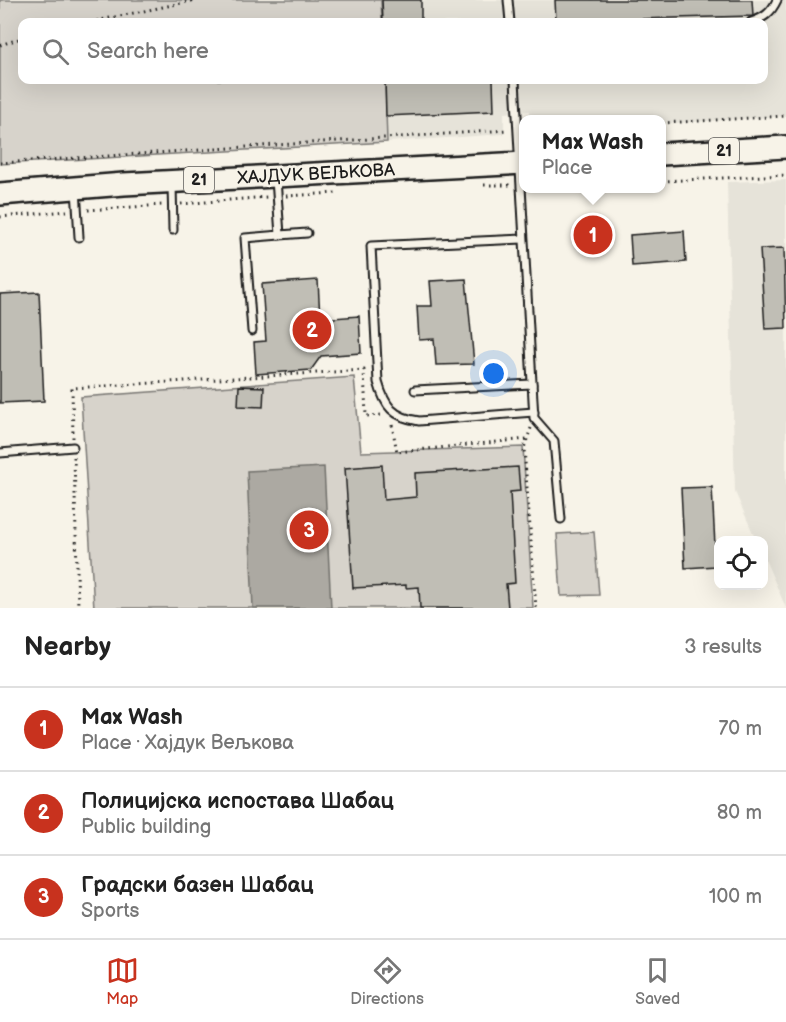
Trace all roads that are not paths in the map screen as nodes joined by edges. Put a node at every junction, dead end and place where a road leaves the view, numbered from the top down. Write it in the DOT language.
graph roads {
  1 [pos="508,0"];
  2 [pos="777,0"];
  3 [pos="510,18"];
  4 [pos="761,18"];
  5 [pos="515,84"];
  6 [pos="519,146"];
  7 [pos="786,147"];
  8 [pos="666,154"];
  9 [pos="519,163"];
  10 [pos="172,182"];
  11 [pos="76,187"];
  12 [pos="276,187"];
  13 [pos="520,193"];
  14 [pos="0,194"];
  15 [pos="173,230"];
  16 [pos="308,233"];
  17 [pos="280,236"];
  18 [pos="80,237"];
  19 [pos="523,239"];
  20 [pos="252,331"];
  21 [pos="532,384"];
  22 [pos="415,390"];
  23 [pos="534,415"];
  24 [pos="73,447"];
  25 [pos="0,453"];
  26 [pos="561,519"];
  1 -- 3 [label="lane"];
  2 -- 4 [label="lane"];
  5 -- 6 [label="lane"];
  7 -- 8 [label="main road, 21"];
  9 -- 12 [label="main road, ХАЈДУК ВЕЉКОВА / 21"];
  10 -- 11 [label="main road, ХАЈДУК ВЕЉКОВА / 21"];
  10 -- 12 [label="main road, ХАЈДУК ВЕЉКОВА / 21"];
  10 -- 15 [label="lane"];
  11 -- 14 [label="main road, ХАЈДУК ВЕЉКОВА / 21"];
  11 -- 18 [label="lane"];
  12 -- 17 [label="lane"];
  13 -- 19 [label="lane"];
  16 -- 17 [label="lane"];
  17 -- 20 [label="lane"];
  19 -- 21 [label="lane"];
  19 -- 23 [label="lane"];
  21 -- 22 [label="lane"];
  21 -- 23 [label="lane"];
  23 -- 26 [label="lane"];
  24 -- 25 [label="lane"];
}
